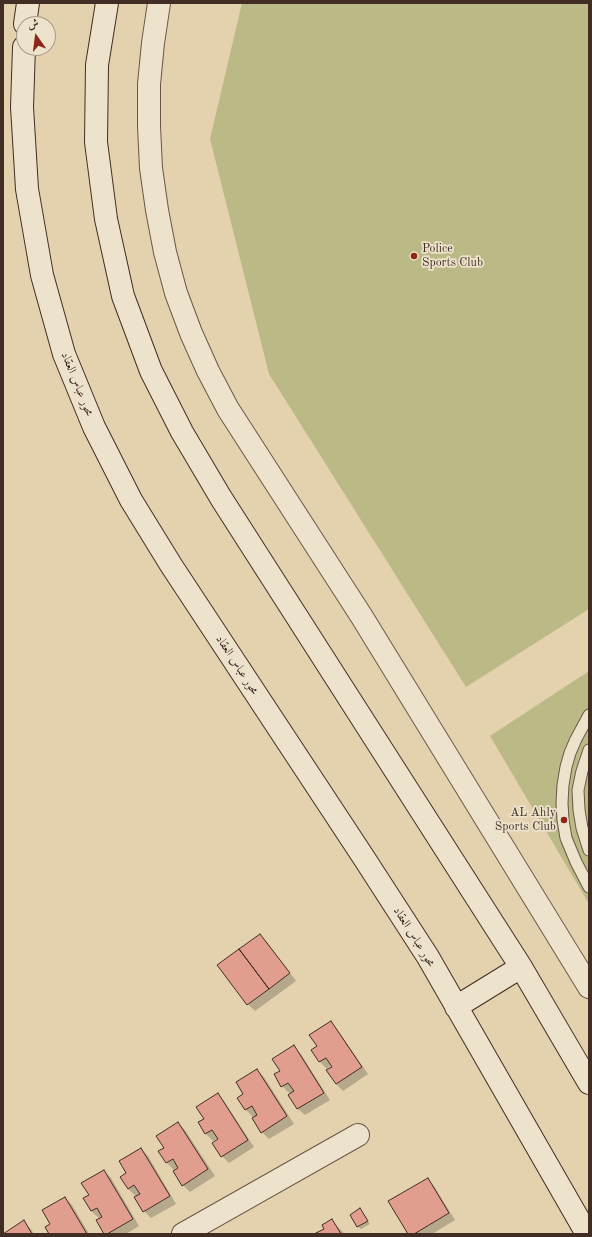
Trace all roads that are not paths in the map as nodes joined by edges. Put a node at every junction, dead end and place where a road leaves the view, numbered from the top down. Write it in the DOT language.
graph roads {
  1 [pos="28,3"];
  2 [pos="107,3"];
  3 [pos="159,3"];
  4 [pos="26,16"];
  5 [pos="24,56"];
  6 [pos="589,715"];
  7 [pos="589,750"];
  8 [pos="589,850"];
  9 [pos="589,887"];
  10 [pos="521,967"];
  11 [pos="589,987"];
  12 [pos="456,1007"];
  13 [pos="589,1083"];
  14 [pos="358,1135"];
  15 [pos="183,1234"];
  16 [pos="587,1234"];
  1 -- 4 [label="main road"];
  2 -- 10 [label="main road"];
  3 -- 11 [label="main road"];
  5 -- 12 [label="main road, محور عباس العقاد"];
  6 -- 9 [label="lane"];
  7 -- 8 [label="lane"];
  10 -- 12 [label="main road"];
  10 -- 13 [label="main road"];
  12 -- 16 [label="main road, محور عباس العقاد"];
  14 -- 15 [label="main road"];
}
